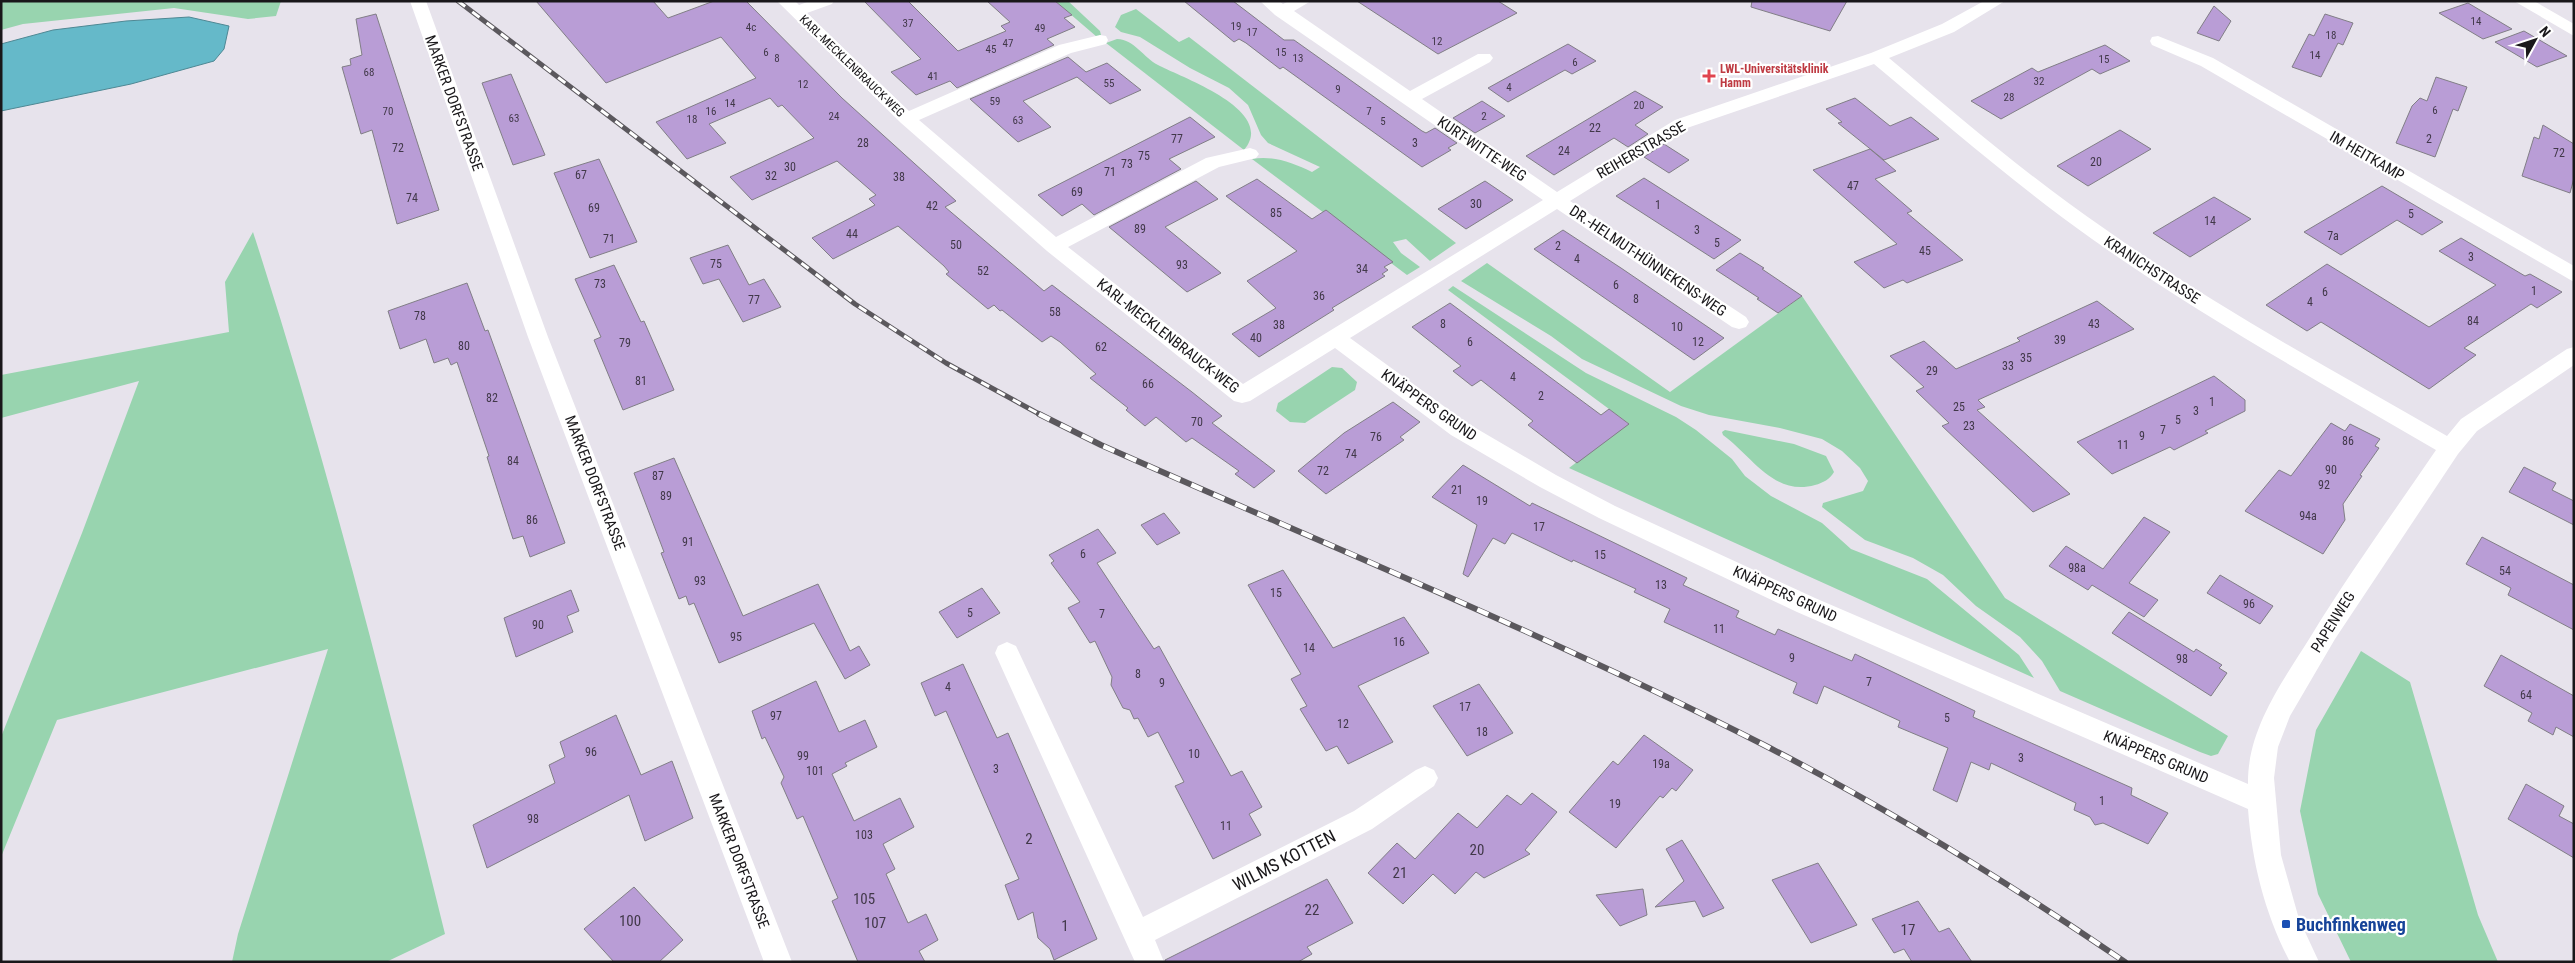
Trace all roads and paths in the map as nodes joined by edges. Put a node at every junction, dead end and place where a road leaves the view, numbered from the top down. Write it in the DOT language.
graph roads {
  1 [pos="418,1"];
  2 [pos="826,1"];
  3 [pos="1303,1"];
  4 [pos="1997,1"];
  5 [pos="2522,1"];
  6 [pos="1274,6"];
  7 [pos="791,7"];
  8 [pos="2574,31"];
  9 [pos="1100,40"];
  10 [pos="2158,41"];
  11 [pos="1877,57"];
  12 [pos="1484,58"];
  13 [pos="1408,99"];
  14 [pos="907,119"];
  15 [pos="1250,154"];
  16 [pos="1556,200"];
  17 [pos="1054,246"];
  18 [pos="2574,275"];
  19 [pos="1739,322"];
  20 [pos="1336,338"];
  21 [pos="2574,354"];
  22 [pos="2450,448"];
  23 [pos="1007,653"];
  24 [pos="1425,778"];
  25 [pos="2261,802"];
  26 [pos="1138,934"];
  27 [pos="778,962"];
  28 [pos="1150,962"];
  29 [pos="2305,962"];
  1 -- 27 [label="street, MARKER DORFSTRASSE"];
  2 -- 7 [label="street, KARL-MECKLENBRAUCK-WEG"];
  3 -- 6 [label="street, KURT-WITTE-WEG"];
  4 -- 11 [label="street, REIHERSTRASSE"];
  5 -- 8 [label="street"];
  6 -- 13 [label="street, KURT-WITTE-WEG"];
  7 -- 14 [label="street, KARL-MECKLENBRAUCK-WEG"];
  9 -- 14 [label="street, KARL-MECKLENBRAUCK-WEG"];
  10 -- 18 [label="street, IM HEITKAMP"];
  11 -- 16 [label="street, REIHERSTRASSE"];
  11 -- 22 [label="street, KRANICHSTRASSE"];
  12 -- 13 [label="street"];
  13 -- 16 [label="street, KURT-WITTE-WEG"];
  14 -- 17 [label="street, KARL-MECKLENBRAUCK-WEG"];
  15 -- 17 [label="street"];
  16 -- 19 [label="street, DR.-HELMUT-HÜNNEKENS-WEG"];
  16 -- 20 [label="street, REIHERSTRASSE"];
  17 -- 20 [label="street, KARL-MECKLENBRAUCK-WEG"];
  20 -- 25 [label="street, KNÄPPERS GRUND"];
  21 -- 22 [label="street, PAPENWEG"];
  22 -- 25 [label="street, PAPENWEG"];
  23 -- 26 [label="street"];
  24 -- 26 [label="street, WILMS KOTTEN"];
  25 -- 29 [label="street, PAPENWEG"];
  26 -- 28 [label="street"];
}
